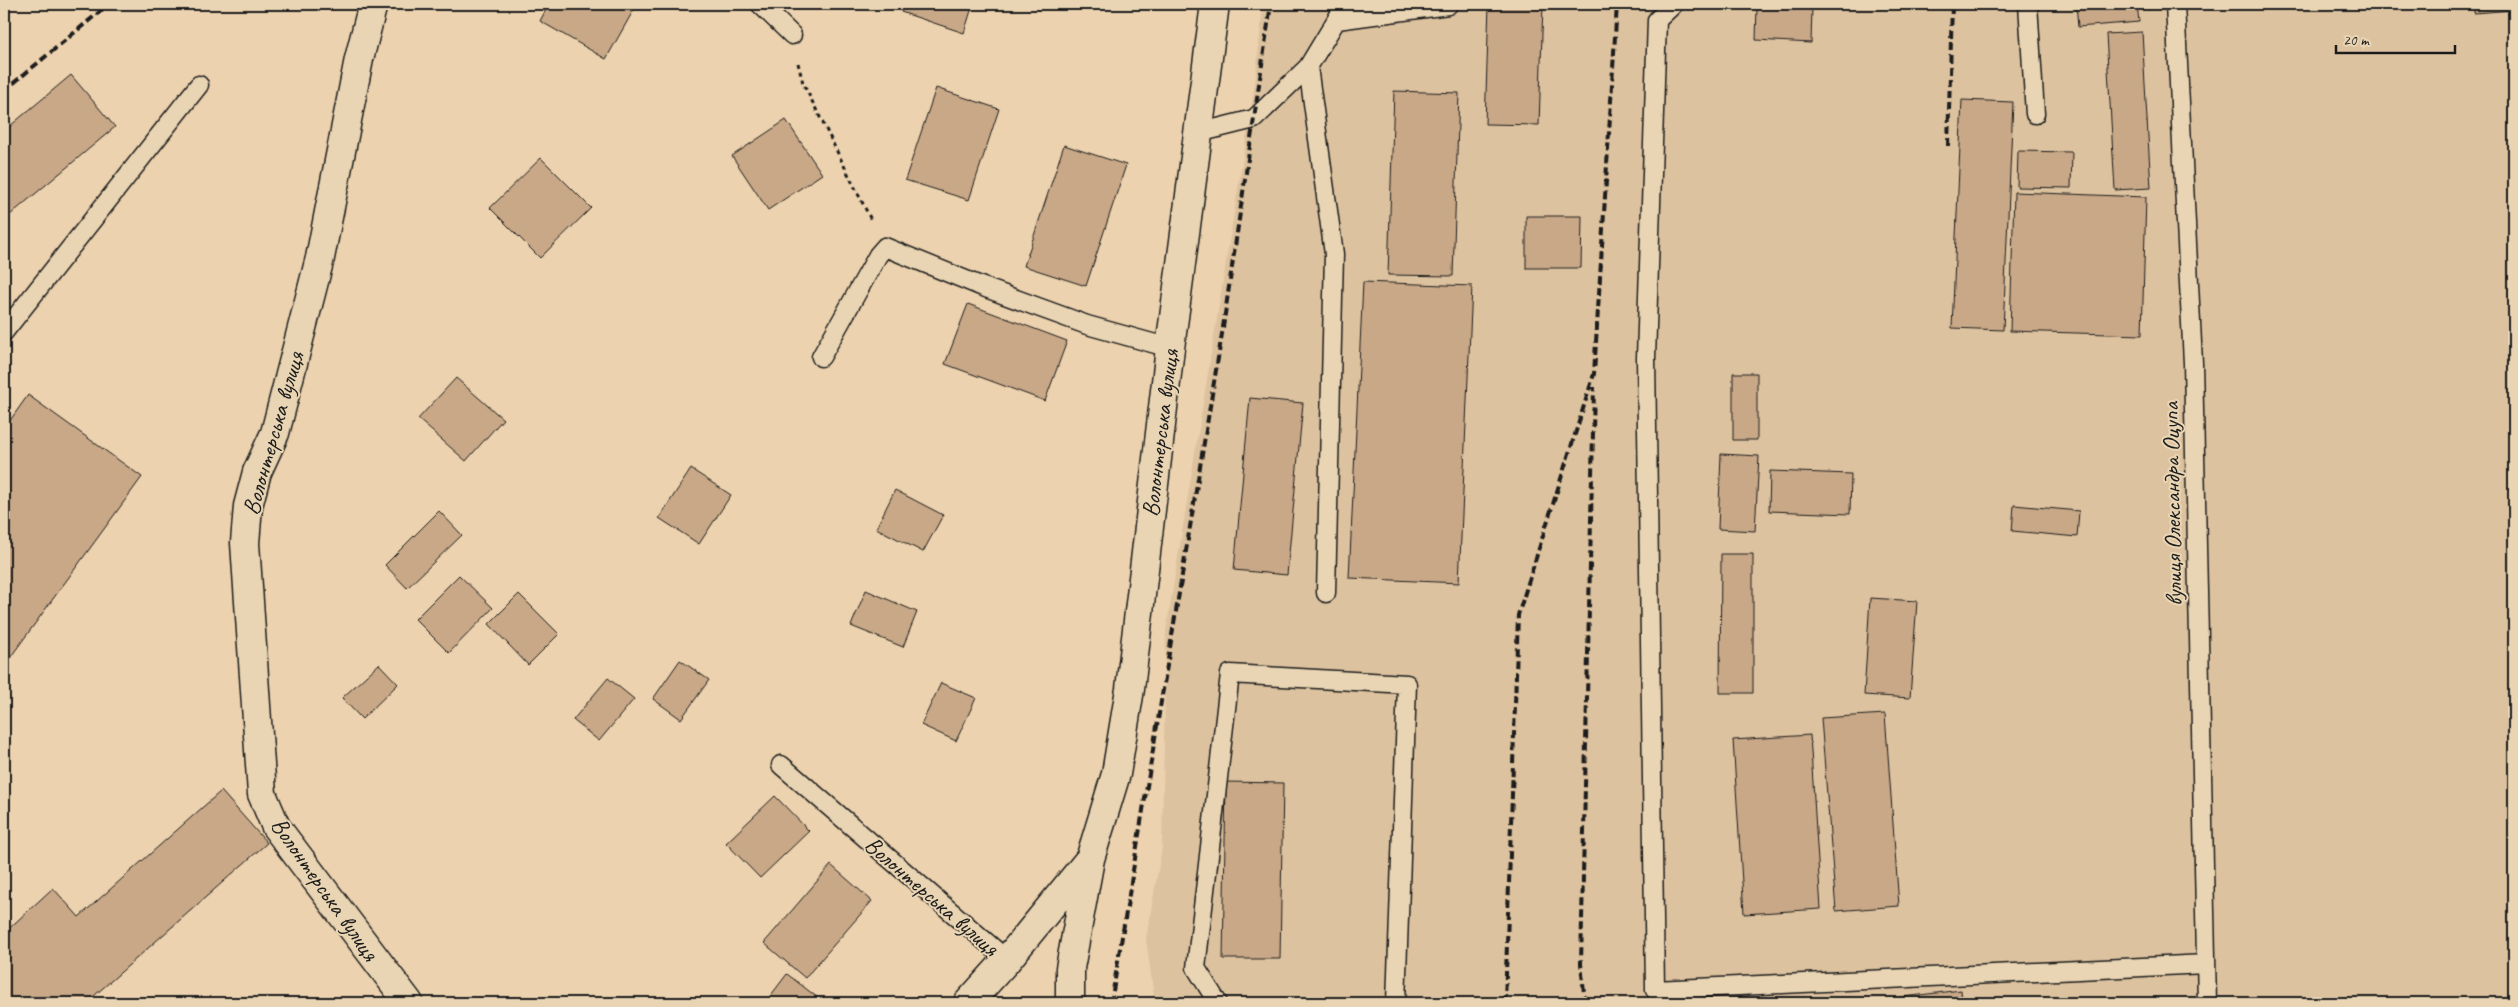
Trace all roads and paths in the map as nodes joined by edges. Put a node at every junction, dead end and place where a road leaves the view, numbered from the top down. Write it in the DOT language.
graph roads {
  1 [pos="373,4"];
  2 [pos="760,4"];
  3 [pos="1215,4"];
  4 [pos="1346,4"];
  5 [pos="1674,4"];
  6 [pos="2028,4"];
  7 [pos="2175,4"];
  8 [pos="1448,5"];
  9 [pos="1337,20"];
  10 [pos="792,35"];
  11 [pos="1308,67"];
  12 [pos="198,85"];
  13 [pos="2035,114"];
  14 [pos="1198,133"];
  15 [pos="885,247"];
  16 [pos="4,332"];
  17 [pos="1170,348"];
  18 [pos="821,357"];
  19 [pos="1326,593"];
  20 [pos="781,765"];
  21 [pos="1090,859"];
  22 [pos="1007,960"];
  23 [pos="2206,964"];
  24 [pos="1656,996"];
  25 [pos="409,1003"];
  26 [pos="968,1003"];
  27 [pos="1070,1003"];
  28 [pos="1218,1003"];
  29 [pos="1396,1003"];
  30 [pos="2207,1003"];
  1 -- 25 [label="street, Волонтерська вулиця"];
  2 -- 10 [label="lane"];
  3 -- 14 [label="street, Волонтерська вулиця"];
  4 -- 9 [label="lane"];
  5 -- 24 [label="lane"];
  6 -- 13 [label="lane"];
  7 -- 23 [label="lane, вулиця Олександра Оцупа"];
  8 -- 9 [label="lane"];
  9 -- 11 [label="lane"];
  10 -- 15 [label="path"];
  11 -- 14 [label="lane"];
  11 -- 19 [label="lane"];
  12 -- 16 [label="lane"];
  14 -- 17 [label="street, Волонтерська вулиця"];
  15 -- 17 [label="lane"];
  15 -- 18 [label="lane"];
  17 -- 21 [label="street, Волонтерська вулиця"];
  20 -- 22 [label="lane, Волонтерська вулиця"];
  21 -- 22 [label="street, Волонтерська вулиця"];
  21 -- 27 [label="street, Волонтерська вулиця"];
  22 -- 26 [label="street"];
  23 -- 24 [label="lane"];
  23 -- 30 [label="lane, вулиця Олександра Оцупа"];
  28 -- 29 [label="lane"];
}
